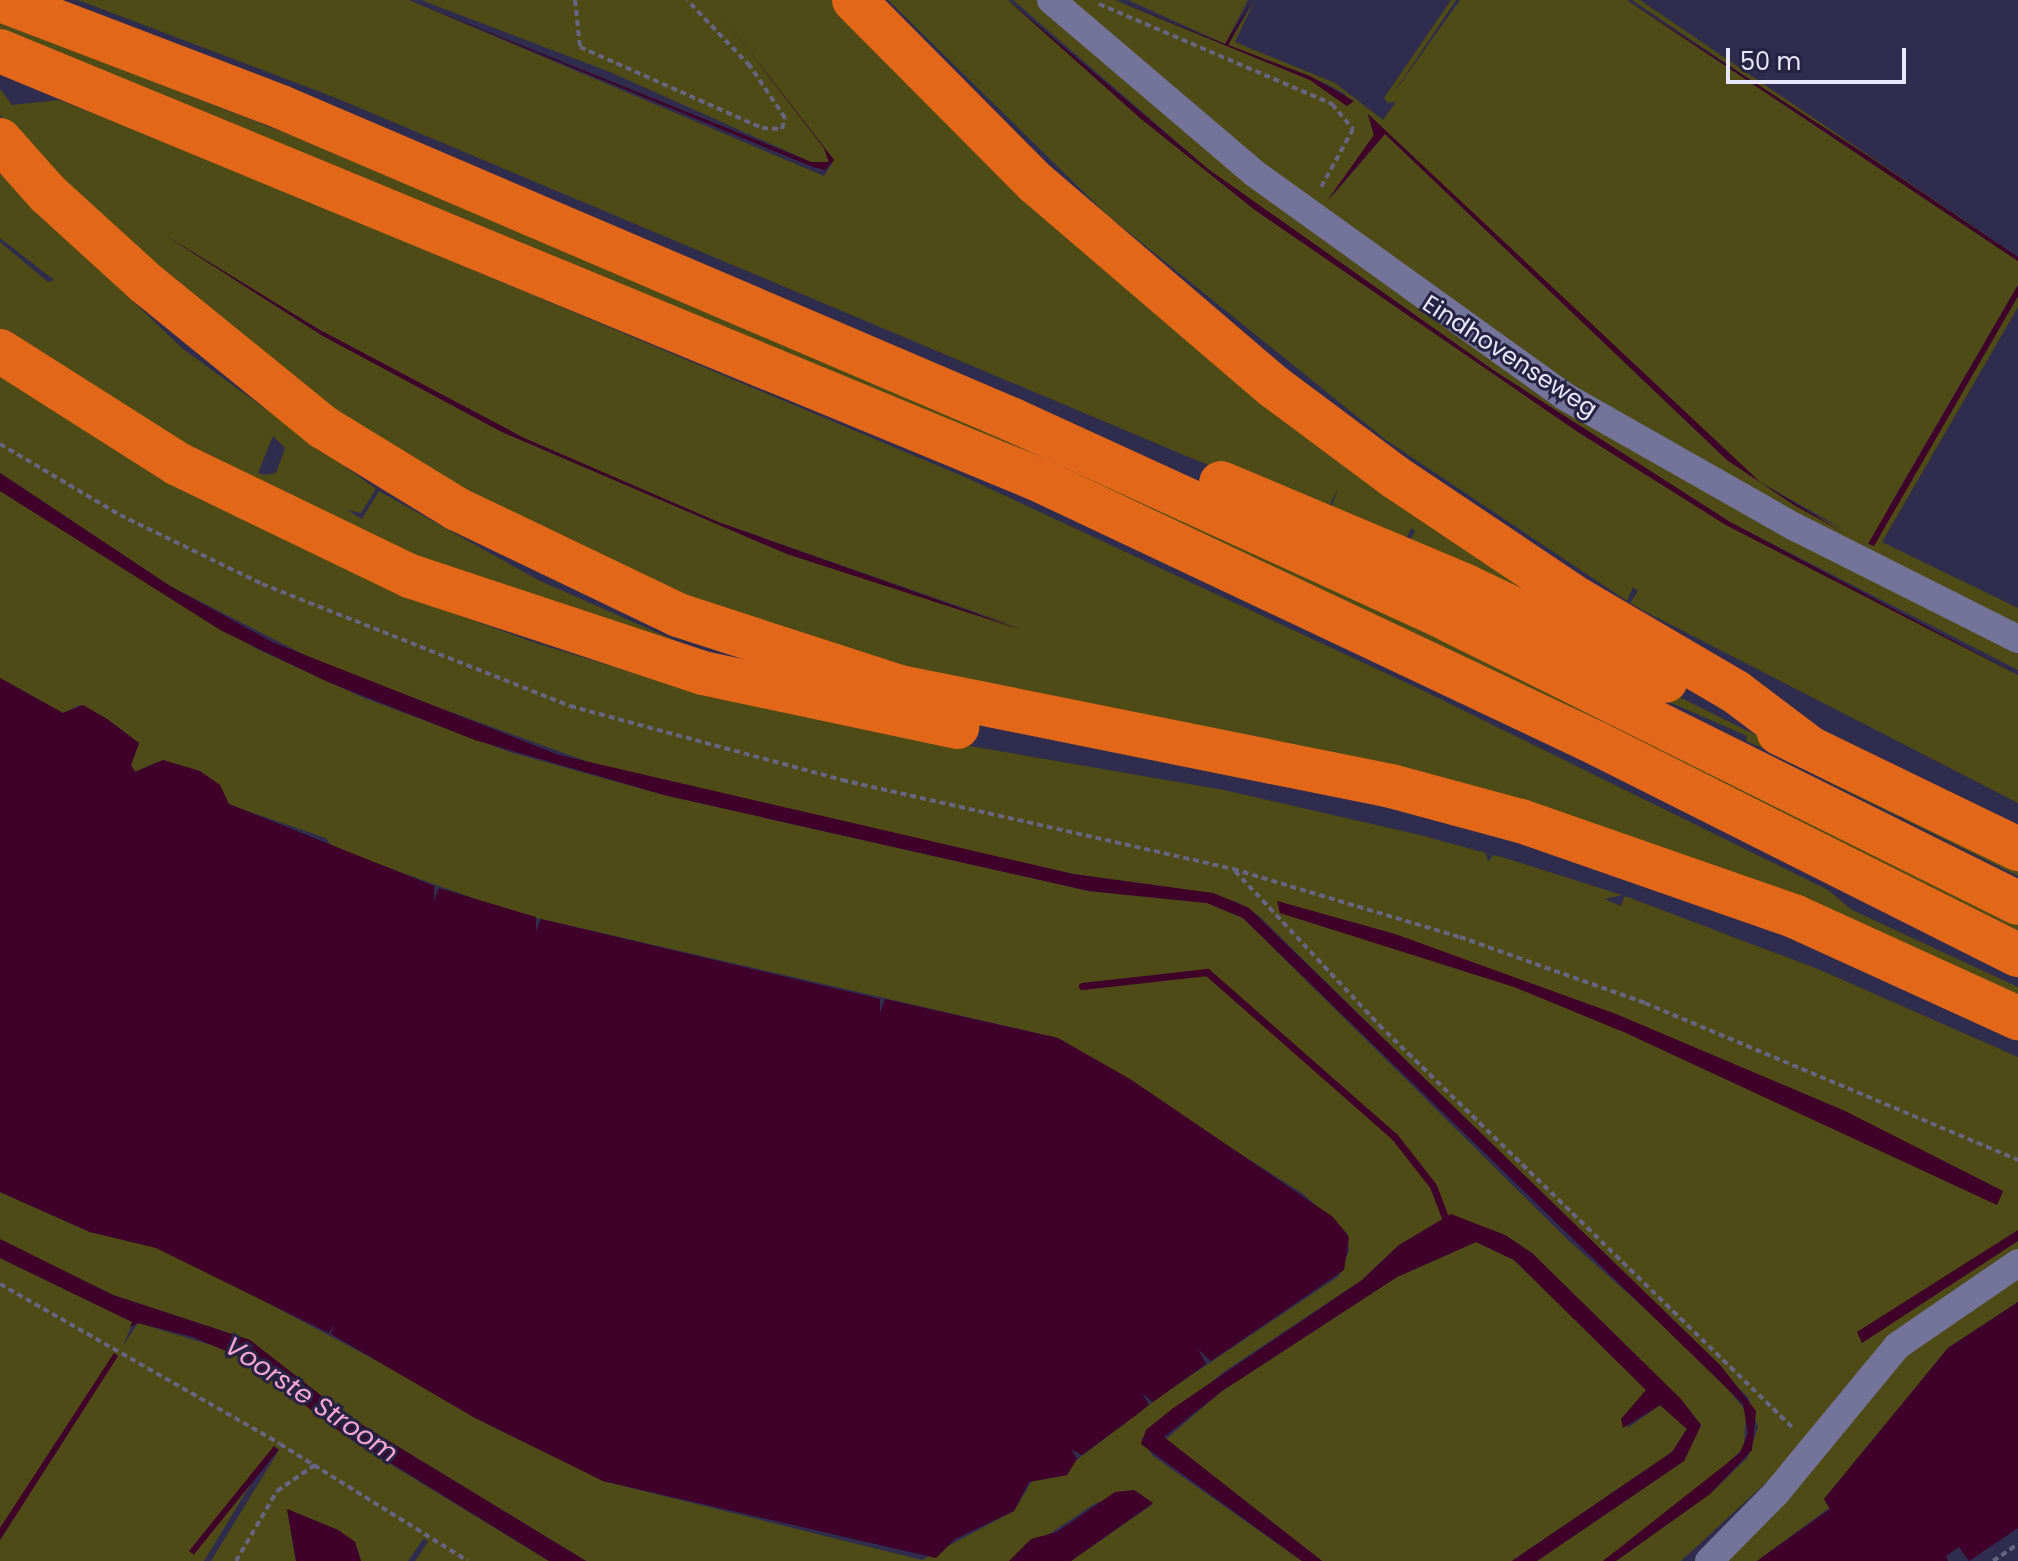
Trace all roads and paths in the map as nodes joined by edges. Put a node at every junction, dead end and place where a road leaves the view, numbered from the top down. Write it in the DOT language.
graph roads {
  1 [pos="1,0"];
  2 [pos="575,0"];
  3 [pos="687,0"];
  4 [pos="854,0"];
  5 [pos="1051,0"];
  6 [pos="1089,0"];
  7 [pos="6,54"];
  8 [pos="0,140"];
  9 [pos="1307,213"];
  10 [pos="0,351"];
  11 [pos="1013,420"];
  12 [pos="0,444"];
  13 [pos="2018,639"];
  14 [pos="1071,725"];
  15 [pos="1806,745"];
  16 [pos="2018,849"];
  17 [pos="1233,869"];
  18 [pos="2018,903"];
  19 [pos="2018,955"];
  20 [pos="2018,1018"];
  21 [pos="2018,1160"];
  22 [pos="2018,1263"];
  23 [pos="0,1284"];
  24 [pos="1814,1448"];
  25 [pos="315,1465"];
  26 [pos="2018,1544"];
  27 [pos="236,1561"];
  28 [pos="468,1561"];
  29 [pos="1709,1561"];
  30 [pos="1993,1561"];
  1 -- 11 [label="highway"];
  2 -- 3 [label="path"];
  4 -- 15 [label="highway"];
  5 -- 9 [label="street, Eindhovenseweg"];
  6 -- 9 [label="path"];
  7 -- 19 [label="highway"];
  8 -- 14 [label="highway"];
  9 -- 13 [label="street, Eindhovenseweg"];
  10 -- 14 [label="highway"];
  11 -- 15 [label="highway"];
  11 -- 18 [label="highway"];
  12 -- 17 [label="path"];
  14 -- 20 [label="highway"];
  15 -- 16 [label="highway"];
  17 -- 21 [label="path"];
  17 -- 24 [label="path"];
  22 -- 24 [label="street"];
  23 -- 25 [label="path"];
  24 -- 29 [label="street"];
  25 -- 27 [label="path"];
  25 -- 28 [label="path"];
  26 -- 30 [label="path"];
}
